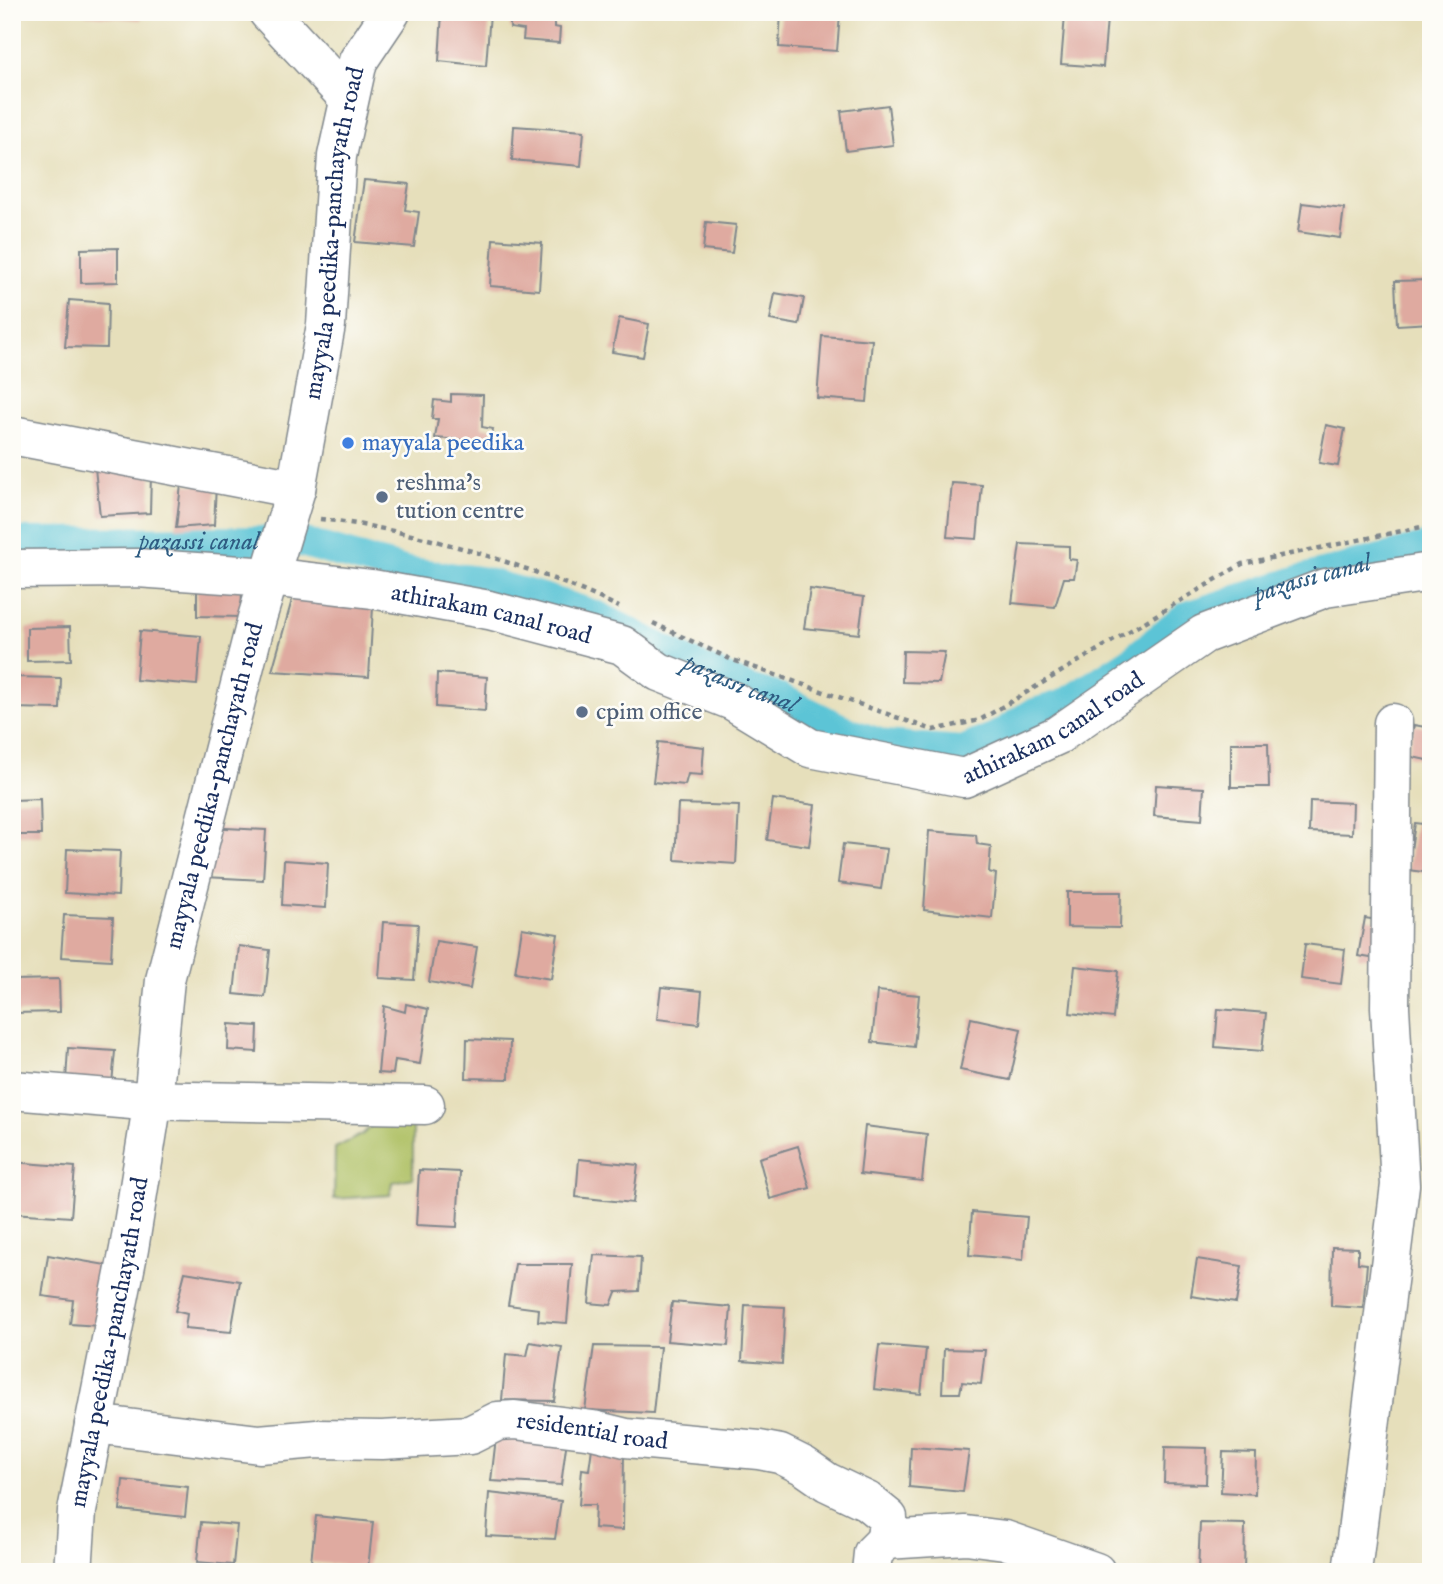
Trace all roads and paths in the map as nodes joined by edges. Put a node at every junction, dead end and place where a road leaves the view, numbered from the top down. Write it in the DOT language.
graph roads {
  1 [pos="268,12"];
  2 [pos="391,12"];
  3 [pos="349,99"];
  4 [pos="12,435"];
  5 [pos="293,502"];
  6 [pos="1431,525"];
  7 [pos="12,569"];
  8 [pos="1431,572"];
  9 [pos="270,576"];
  10 [pos="621,608"];
  11 [pos="645,620"];
  12 [pos="1392,723"];
  13 [pos="12,1090"];
  14 [pos="153,1100"];
  15 [pos="425,1105"];
  16 [pos="94,1424"];
  17 [pos="879,1556"];
  18 [pos="73,1572"];
  19 [pos="1097,1572"];
  20 [pos="1352,1572"];
  1 -- 3 [label="street"];
  2 -- 3 [label="street, mayyala peedika-panchayath road"];
  3 -- 5 [label="street, mayyala peedika-panchayath road"];
  4 -- 5 [label="street"];
  5 -- 9 [label="street, mayyala peedika-panchayath road"];
  5 -- 10 [label="path"];
  6 -- 11 [label="path"];
  7 -- 9 [label="street, athirakam canal road"];
  8 -- 9 [label="street, athirakam canal road"];
  9 -- 14 [label="street, mayyala peedika-panchayath road"];
  12 -- 20 [label="street"];
  13 -- 14 [label="street"];
  14 -- 15 [label="street"];
  14 -- 16 [label="street, mayyala peedika-panchayath road"];
  16 -- 17 [label="street, residential road"];
  16 -- 18 [label="street, mayyala peedika-panchayath road"];
  17 -- 19 [label="street"];
}
